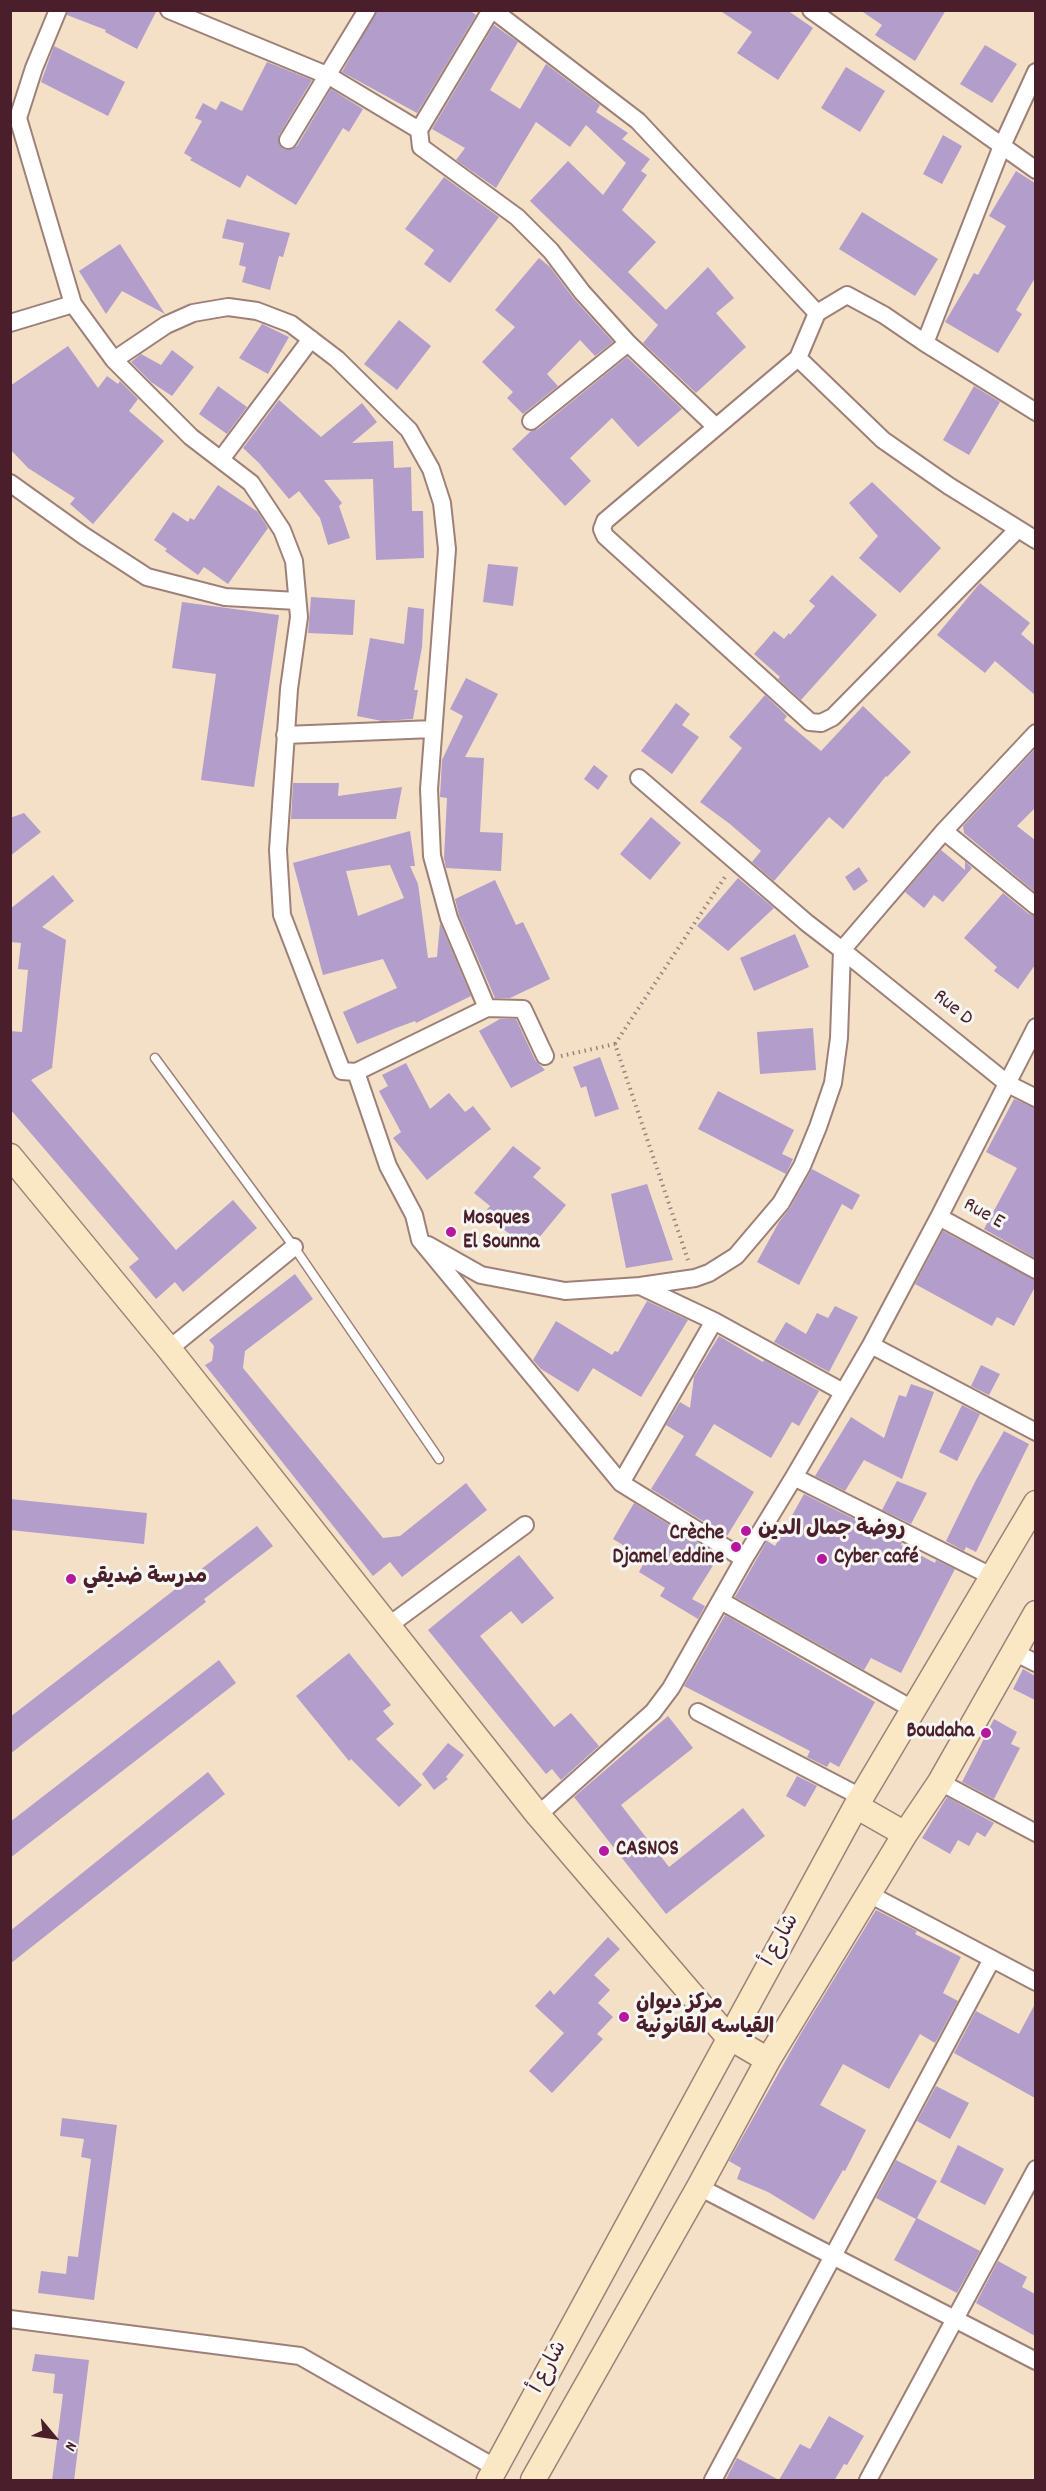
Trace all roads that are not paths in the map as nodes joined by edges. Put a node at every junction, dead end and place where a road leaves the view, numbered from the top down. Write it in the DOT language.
graph roads {
  1 [pos="58,10"];
  2 [pos="169,10"];
  3 [pos="367,10"];
  4 [pos="492,10"];
  5 [pos="811,10"];
  6 [pos="1035,72"];
  7 [pos="329,76"];
  8 [pos="419,130"];
  9 [pos="288,140"];
  10 [pos="1002,146"];
  11 [pos="1035,170"];
  12 [pos="74,304"];
  13 [pos="817,313"];
  14 [pos="10,323"];
  15 [pos="311,339"];
  16 [pos="925,343"];
  17 [pos="628,344"];
  18 [pos="798,358"];
  19 [pos="114,360"];
  20 [pos="1035,412"];
  21 [pos="531,421"];
  22 [pos="716,427"];
  23 [pos="222,458"];
  24 [pos="10,483"];
  25 [pos="1018,529"];
  26 [pos="1035,540"];
  27 [pos="297,601"];
  28 [pos="433,729"];
  29 [pos="1035,733"];
  30 [pos="285,735"];
  31 [pos="639,778"];
  32 [pos="944,831"];
  33 [pos="1035,906"];
  34 [pos="842,950"];
  35 [pos="487,1008"];
  36 [pos="1035,1027"];
  37 [pos="545,1056"];
  38 [pos="155,1058"];
  39 [pos="356,1072"];
  40 [pos="1008,1084"];
  41 [pos="1035,1098"];
  42 [pos="10,1156"];
  43 [pos="939,1217"];
  44 [pos="420,1240"];
  45 [pos="294,1247"];
  46 [pos="1035,1270"];
  47 [pos="640,1286"];
  48 [pos="714,1322"];
  49 [pos="871,1345"];
  50 [pos="169,1349"];
  51 [pos="843,1392"];
  52 [pos="1035,1432"];
  53 [pos="439,1459"];
  54 [pos="795,1477"];
  55 [pos="621,1483"];
  56 [pos="1035,1503"];
  57 [pos="525,1525"];
  58 [pos="744,1558"];
  59 [pos="993,1577"];
  60 [pos="721,1601"];
  61 [pos="1035,1613"];
  62 [pos="388,1626"];
  63 [pos="1014,1652"];
  64 [pos="1035,1663"];
  65 [pos="914,1710"];
  66 [pos="698,1712"];
  67 [pos="940,1782"];
  68 [pos="858,1802"];
  69 [pos="538,1815"];
  70 [pos="1035,1833"];
  71 [pos="905,1834"];
  72 [pos="869,1894"];
  73 [pos="992,1959"];
  74 [pos="1035,1982"];
  75 [pos="729,2037"];
  76 [pos="768,2060"];
  77 [pos="1035,2169"];
  78 [pos="699,2187"];
  79 [pos="832,2257"];
  80 [pos="10,2319"];
  81 [pos="956,2319"];
  82 [pos="1035,2361"];
  83 [pos="492,2474"];
  84 [pos="533,2481"];
  85 [pos="713,2481"];
  86 [pos="868,2481"];
  1 -- 12 [label="street"];
  2 -- 7 [label="street"];
  3 -- 7 [label="street"];
  4 -- 8 [label="street"];
  4 -- 13 [label="street"];
  5 -- 10 [label="street"];
  6 -- 10 [label="street"];
  7 -- 8 [label="street"];
  7 -- 9 [label="street"];
  8 -- 17 [label="street"];
  10 -- 11 [label="street"];
  10 -- 16 [label="street"];
  12 -- 14 [label="street"];
  12 -- 19 [label="street"];
  13 -- 16 [label="street"];
  13 -- 18 [label="street"];
  15 -- 19 [label="street"];
  15 -- 23 [label="street"];
  15 -- 28 [label="street"];
  16 -- 20 [label="street"];
  17 -- 21 [label="street"];
  17 -- 22 [label="street"];
  18 -- 22 [label="street"];
  18 -- 25 [label="street"];
  19 -- 23 [label="street"];
  22 -- 25 [label="street"];
  23 -- 27 [label="street"];
  24 -- 27 [label="street"];
  25 -- 26 [label="street"];
  27 -- 30 [label="street"];
  28 -- 30 [label="street"];
  28 -- 35 [label="street"];
  29 -- 32 [label="street"];
  30 -- 39 [label="street"];
  31 -- 34 [label="street, Rue D"];
  32 -- 33 [label="street"];
  32 -- 34 [label="street"];
  34 -- 40 [label="street, Rue D"];
  34 -- 47 [label="street"];
  35 -- 37 [label="street"];
  35 -- 39 [label="street"];
  36 -- 40 [label="street"];
  38 -- 45 [label="lane"];
  39 -- 44 [label="street"];
  40 -- 41 [label="street, Rue D"];
  40 -- 43 [label="street"];
  42 -- 50 [label="street"];
  43 -- 46 [label="street, Rue E"];
  43 -- 49 [label="street"];
  44 -- 47 [label="street"];
  44 -- 55 [label="street"];
  45 -- 50 [label="street"];
  45 -- 53 [label="lane"];
  47 -- 48 [label="street"];
  48 -- 51 [label="street"];
  48 -- 55 [label="street"];
  49 -- 51 [label="street"];
  49 -- 52 [label="street"];
  50 -- 62 [label="street"];
  51 -- 54 [label="street"];
  54 -- 58 [label="street"];
  54 -- 59 [label="street"];
  55 -- 58 [label="street"];
  56 -- 59 [label="street, شارع أ"];
  57 -- 62 [label="street"];
  58 -- 60 [label="street"];
  59 -- 65 [label="street, شارع أ"];
  60 -- 65 [label="street"];
  60 -- 69 [label="street"];
  61 -- 63 [label="street, شارع أ"];
  62 -- 69 [label="street"];
  63 -- 64 [label="street"];
  63 -- 67 [label="street, شارع أ"];
  65 -- 68 [label="street, شارع أ"];
  66 -- 68 [label="street"];
  67 -- 70 [label="street"];
  67 -- 71 [label="street, شارع أ"];
  68 -- 71 [label="street"];
  68 -- 75 [label="street, شارع أ"];
  69 -- 75 [label="street"];
  71 -- 72 [label="street, شارع أ"];
  72 -- 73 [label="street"];
  72 -- 76 [label="street, شارع أ"];
  73 -- 74 [label="street"];
  73 -- 79 [label="street"];
  75 -- 76 [label="street"];
  75 -- 83 [label="street, شارع أ"];
  76 -- 78 [label="street, شارع أ"];
  77 -- 81 [label="street"];
  78 -- 79 [label="street"];
  78 -- 84 [label="street, شارع أ"];
  79 -- 81 [label="street"];
  79 -- 85 [label="street"];
  80 -- 83 [label="street"];
  81 -- 82 [label="street"];
  81 -- 86 [label="street"];
}
